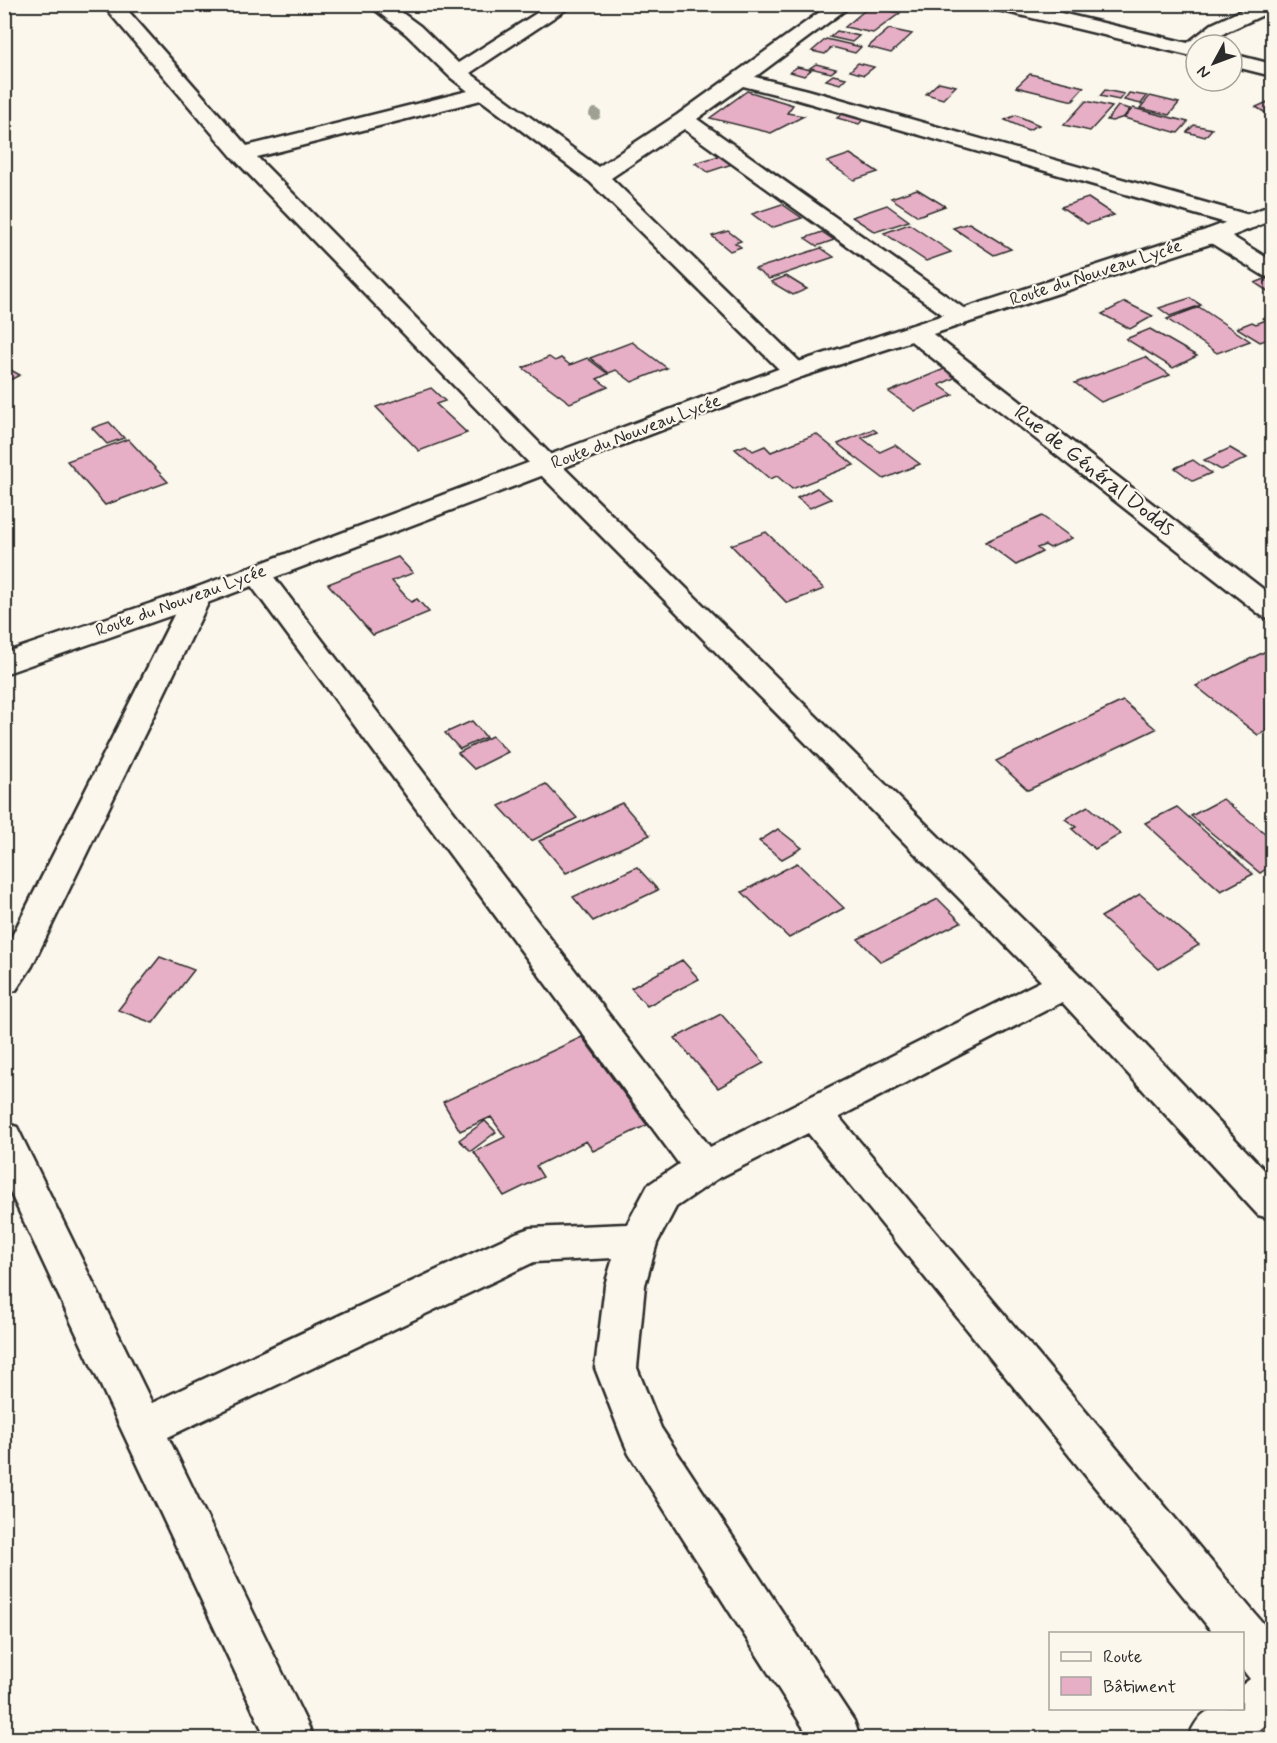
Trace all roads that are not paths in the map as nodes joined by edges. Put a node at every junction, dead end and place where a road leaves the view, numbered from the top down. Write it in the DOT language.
graph roads {
  1 [pos="111,4"];
  2 [pos="377,4"];
  3 [pos="565,4"];
  4 [pos="844,4"];
  5 [pos="997,4"];
  6 [pos="1272,4"];
  7 [pos="1213,33"];
  8 [pos="1184,48"];
  9 [pos="1244,63"];
  10 [pos="1272,70"];
  11 [pos="457,73"];
  12 [pos="738,79"];
  13 [pos="485,93"];
  14 [pos="684,119"];
  15 [pos="242,154"];
  16 [pos="598,177"];
  17 [pos="1272,212"];
  18 [pos="1248,222"];
  19 [pos="1214,235"];
  20 [pos="1272,271"];
  21 [pos="961,317"];
  22 [pos="916,333"];
  23 [pos="795,371"];
  24 [pos="547,466"];
  25 [pos="258,574"];
  26 [pos="197,597"];
  27 [pos="1272,610"];
  28 [pos="4,664"];
  29 [pos="8,972"];
  30 [pos="1066,984"];
  31 [pos="814,1113"];
  32 [pos="4,1138"];
  33 [pos="704,1168"];
  34 [pos="1272,1203"];
  35 [pos="638,1240"];
  36 [pos="143,1428"];
  37 [pos="1242,1632"];
  38 [pos="1244,1635"];
  39 [pos="1272,1669"];
  40 [pos="1272,1691"];
  41 [pos="290,1738"];
  42 [pos="837,1738"];
  43 [pos="1212,1738"];
  1 -- 15 [label="street"];
  2 -- 11 [label="street"];
  3 -- 11 [label="street"];
  4 -- 12 [label="street"];
  5 -- 8 [label="street"];
  6 -- 7 [label="street"];
  9 -- 10 [label="street"];
  11 -- 13 [label="street"];
  12 -- 14 [label="street"];
  12 -- 18 [label="street"];
  13 -- 15 [label="street"];
  13 -- 16 [label="street"];
  14 -- 16 [label="street"];
  14 -- 21 [label="street"];
  15 -- 24 [label="street"];
  16 -- 23 [label="street"];
  17 -- 18 [label="street, Route du Nouveau Lycée"];
  18 -- 19 [label="street, Route du Nouveau Lycée"];
  19 -- 20 [label="street"];
  19 -- 21 [label="street, Route du Nouveau Lycée"];
  21 -- 22 [label="street, Route du Nouveau Lycée"];
  22 -- 23 [label="street, Route du Nouveau Lycée"];
  22 -- 27 [label="street, Rue de Général Dodds"];
  23 -- 24 [label="street, Route du Nouveau Lycée"];
  24 -- 25 [label="street, Route du Nouveau Lycée"];
  24 -- 30 [label="street"];
  25 -- 26 [label="street, Route du Nouveau Lycée"];
  25 -- 33 [label="street"];
  26 -- 28 [label="street, Route du Nouveau Lycée"];
  26 -- 29 [label="street"];
  30 -- 31 [label="street"];
  30 -- 34 [label="street"];
  31 -- 33 [label="street"];
  31 -- 37 [label="street"];
  32 -- 36 [label="street"];
  33 -- 35 [label="street"];
  35 -- 36 [label="street"];
  35 -- 42 [label="street"];
  36 -- 41 [label="street"];
  38 -- 39 [label="street"];
  40 -- 43 [label="street"];
}
